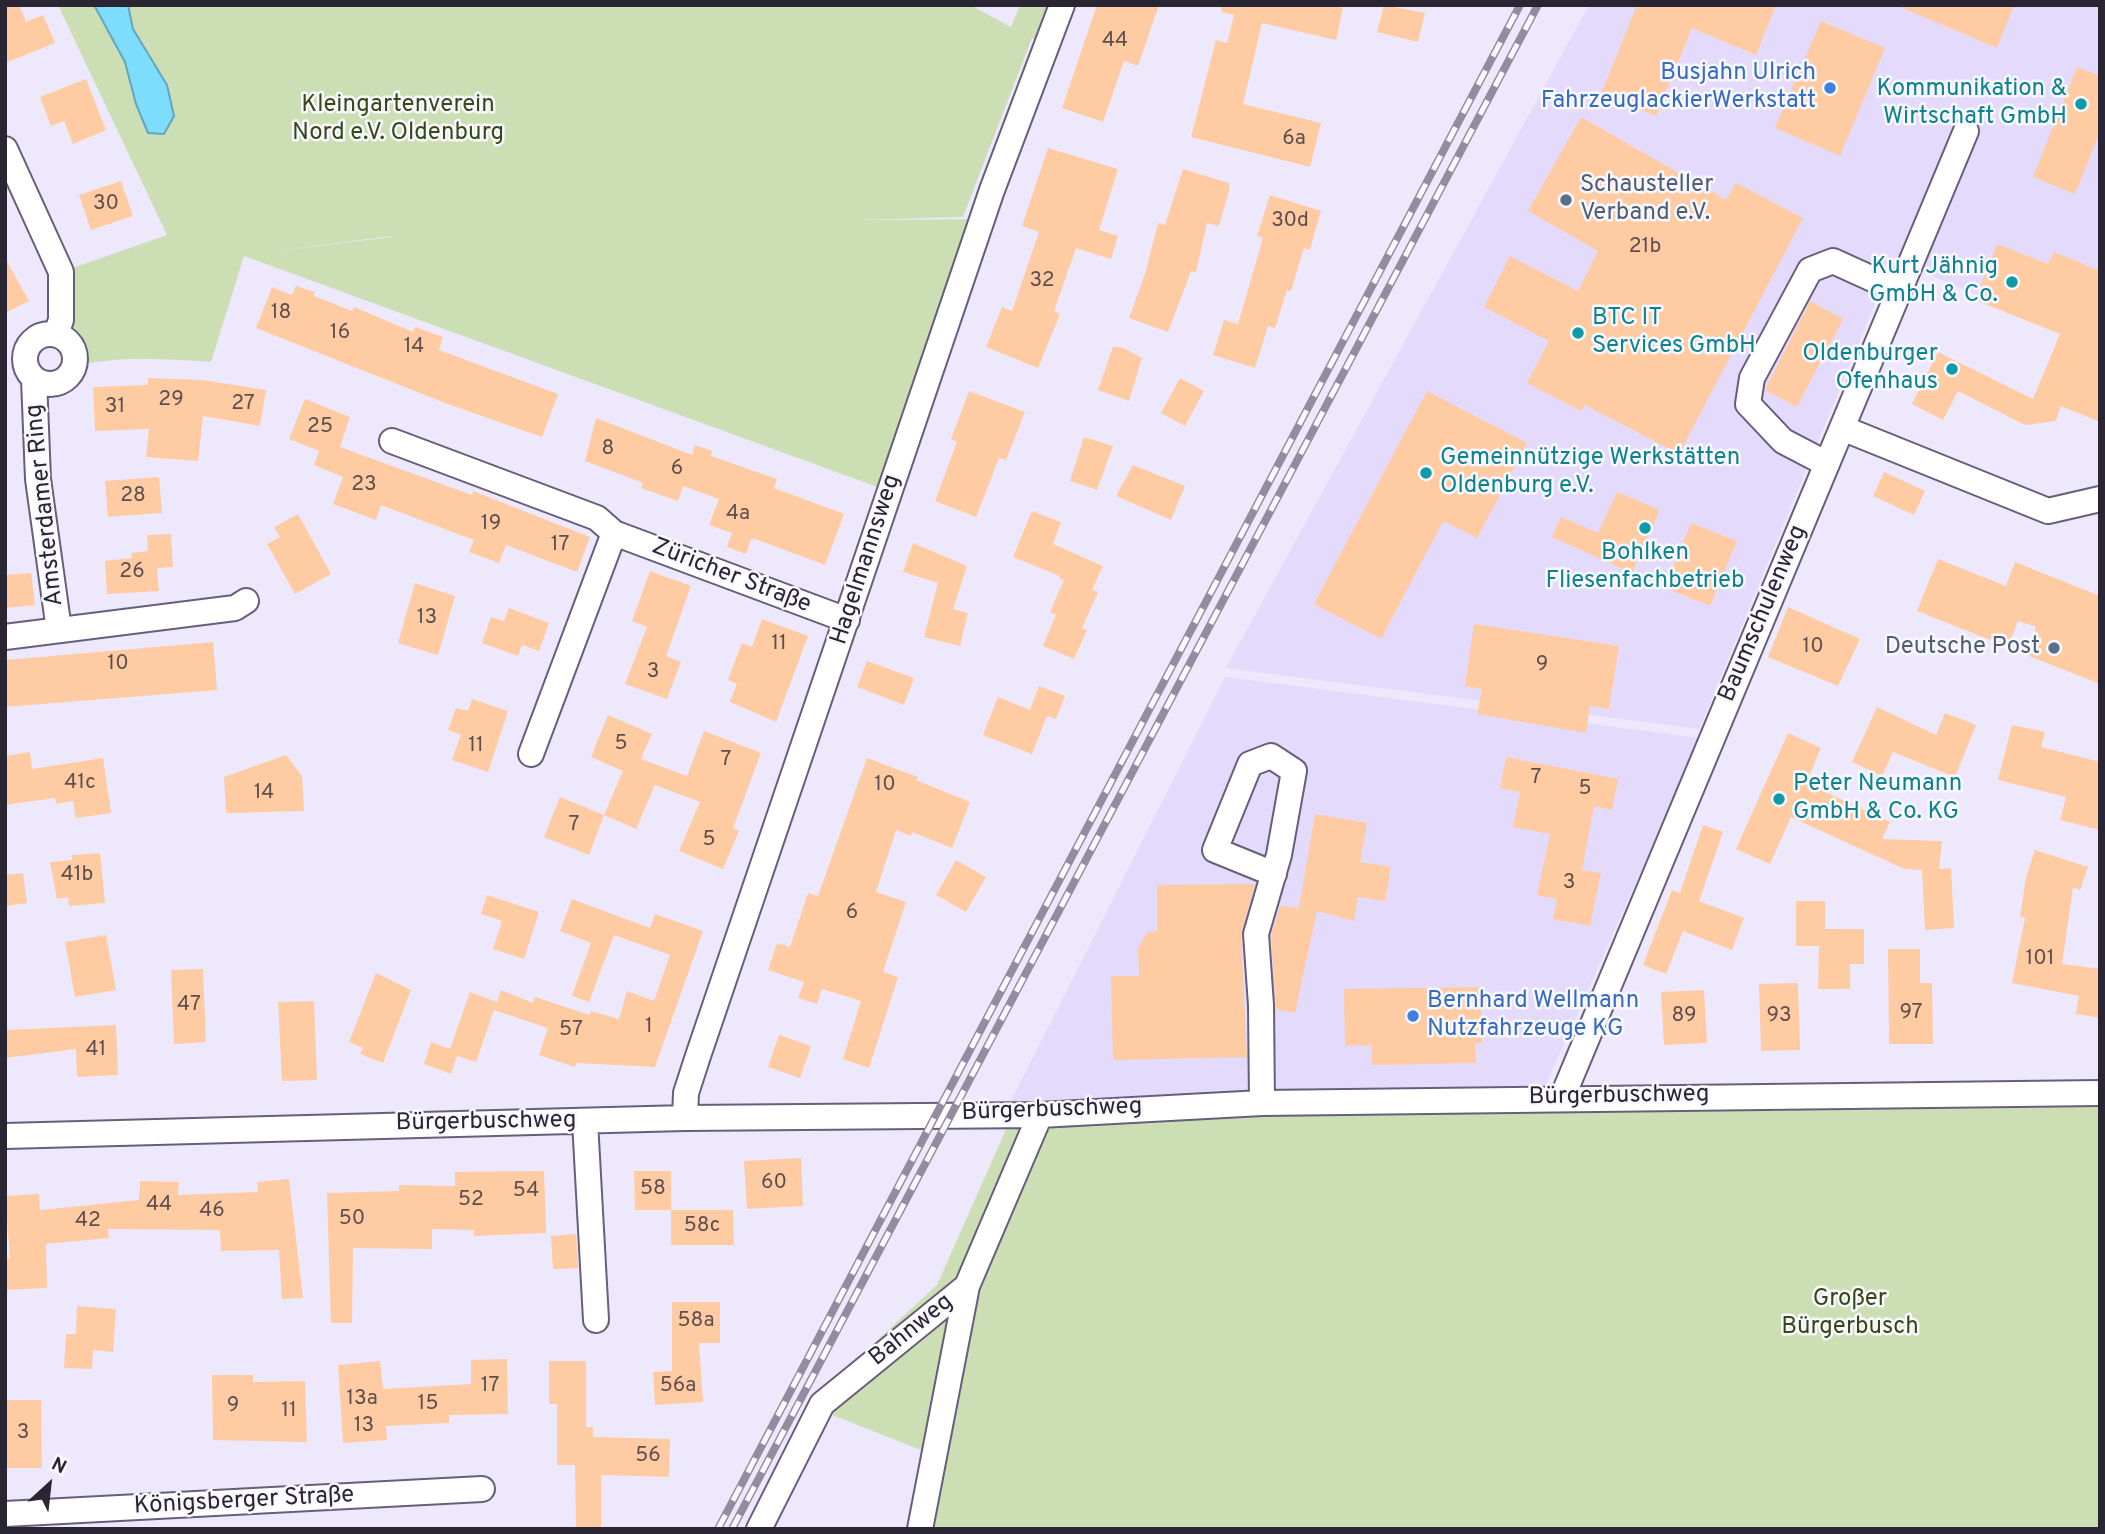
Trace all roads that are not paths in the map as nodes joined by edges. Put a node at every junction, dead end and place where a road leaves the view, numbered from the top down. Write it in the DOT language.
graph roads {
  1 [pos="1062,5"];
  2 [pos="1966,131"];
  3 [pos="5,149"];
  4 [pos="1899,290"];
  5 [pos="56,334"];
  6 [pos="34,379"];
  7 [pos="1842,428"];
  8 [pos="392,441"];
  9 [pos="1827,464"];
  10 [pos="2100,499"];
  11 [pos="614,533"];
  12 [pos="246,601"];
  13 [pos="847,620"];
  14 [pos="59,630"];
  15 [pos="5,637"];
  16 [pos="531,754"];
  17 [pos="1274,874"];
  18 [pos="2100,1093"];
  19 [pos="1562,1098"];
  20 [pos="1262,1103"];
  21 [pos="1040,1115"];
  22 [pos="685,1118"];
  23 [pos="585,1121"];
  24 [pos="5,1136"];
  25 [pos="967,1286"];
  26 [pos="596,1320"];
  27 [pos="482,1489"];
  28 [pos="5,1514"];
  29 [pos="758,1529"];
  30 [pos="920,1529"];
  1 -- 13 [label="street, Hagelmannsweg"];
  2 -- 4 [label="street, Baumschulenweg"];
  3 -- 5 [label="street"];
  4 -- 7 [label="street, Baumschulenweg"];
  4 -- 9 [label="street"];
  5 -- 6 [label="street, Amsterdamer Ring"];
  5 -- 6 [label="street, Amsterdamer Ring"];
  6 -- 14 [label="street, Amsterdamer Ring"];
  7 -- 9 [label="street, Baumschulenweg"];
  7 -- 10 [label="street"];
  8 -- 11 [label="street, Züricher Straße"];
  9 -- 19 [label="street, Baumschulenweg"];
  11 -- 13 [label="street, Züricher Straße"];
  11 -- 16 [label="street"];
  12 -- 14 [label="street, Amsterdamer Ring"];
  13 -- 22 [label="street, Hagelmannsweg"];
  14 -- 15 [label="street, Amsterdamer Ring"];
  17 -- 17 [label="street"];
  17 -- 20 [label="street"];
  18 -- 19 [label="street, Bürgerbuschweg"];
  19 -- 20 [label="street, Bürgerbuschweg"];
  20 -- 21 [label="street, Bürgerbuschweg"];
  21 -- 22 [label="street, Bürgerbuschweg"];
  21 -- 25 [label="street, Bahnweg"];
  22 -- 23 [label="street, Bürgerbuschweg"];
  23 -- 24 [label="street, Bürgerbuschweg"];
  23 -- 26 [label="street"];
  25 -- 29 [label="street, Bahnweg"];
  25 -- 30 [label="street"];
  27 -- 28 [label="street, Königsberger Straße"];
}
